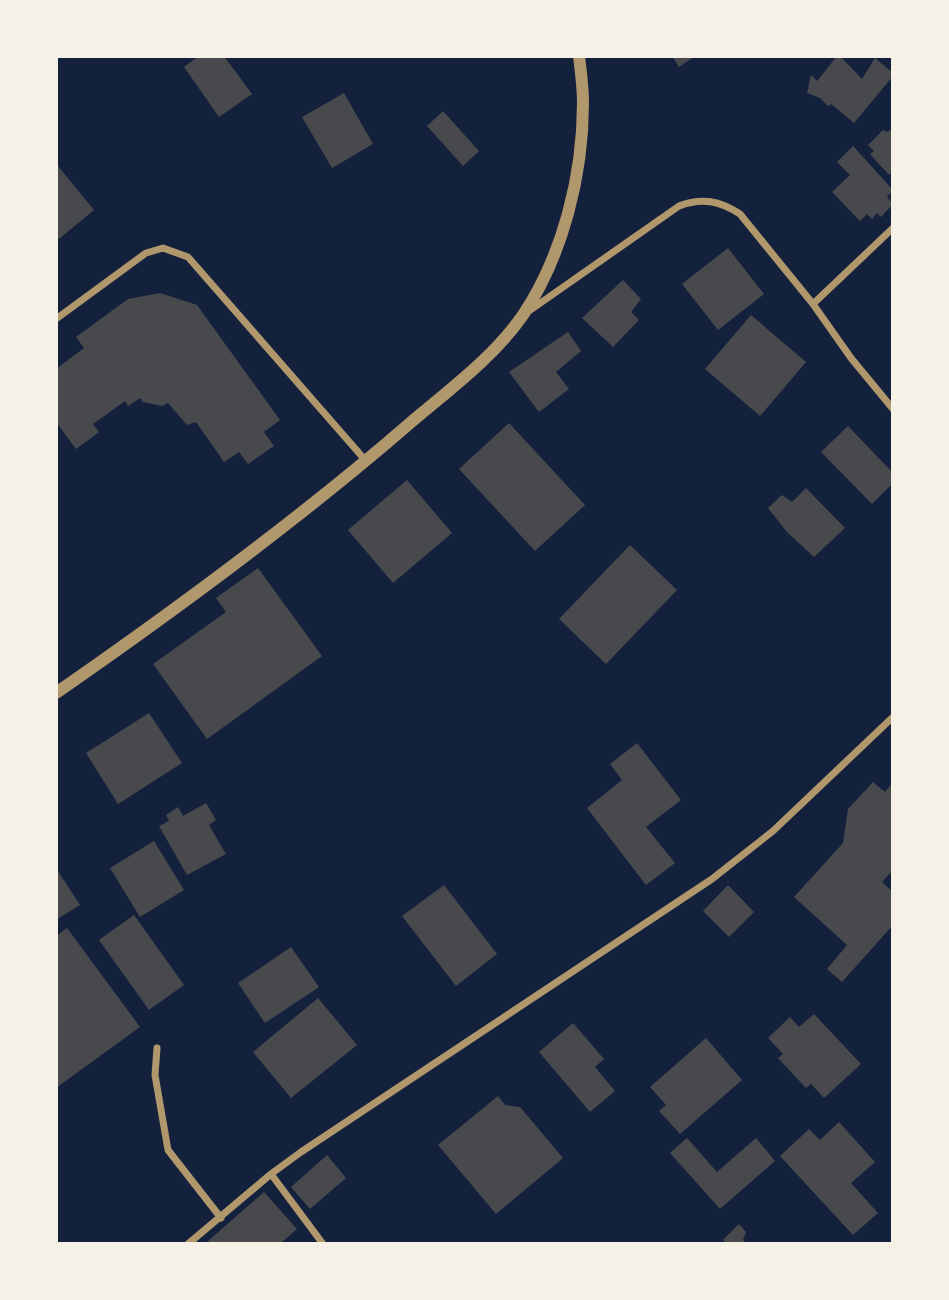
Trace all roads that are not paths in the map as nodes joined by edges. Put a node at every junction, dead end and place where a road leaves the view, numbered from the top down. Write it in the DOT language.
graph roads {
  1 [pos="579,56"];
  2 [pos="893,228"];
  3 [pos="813,304"];
  4 [pos="523,314"];
  5 [pos="56,319"];
  6 [pos="893,409"];
  7 [pos="366,461"];
  8 [pos="56,693"];
  9 [pos="893,717"];
  10 [pos="157,1048"];
  11 [pos="271,1174"];
  12 [pos="221,1218"];
  13 [pos="188,1244"];
  14 [pos="323,1244"];
  1 -- 4 [label="street"];
  2 -- 3 [label="street"];
  3 -- 4 [label="street"];
  3 -- 6 [label="street"];
  4 -- 7 [label="street"];
  5 -- 7 [label="street"];
  7 -- 8 [label="street"];
  9 -- 11 [label="street"];
  10 -- 12 [label="street"];
  11 -- 12 [label="street"];
  11 -- 14 [label="street"];
  12 -- 13 [label="street"];
}
